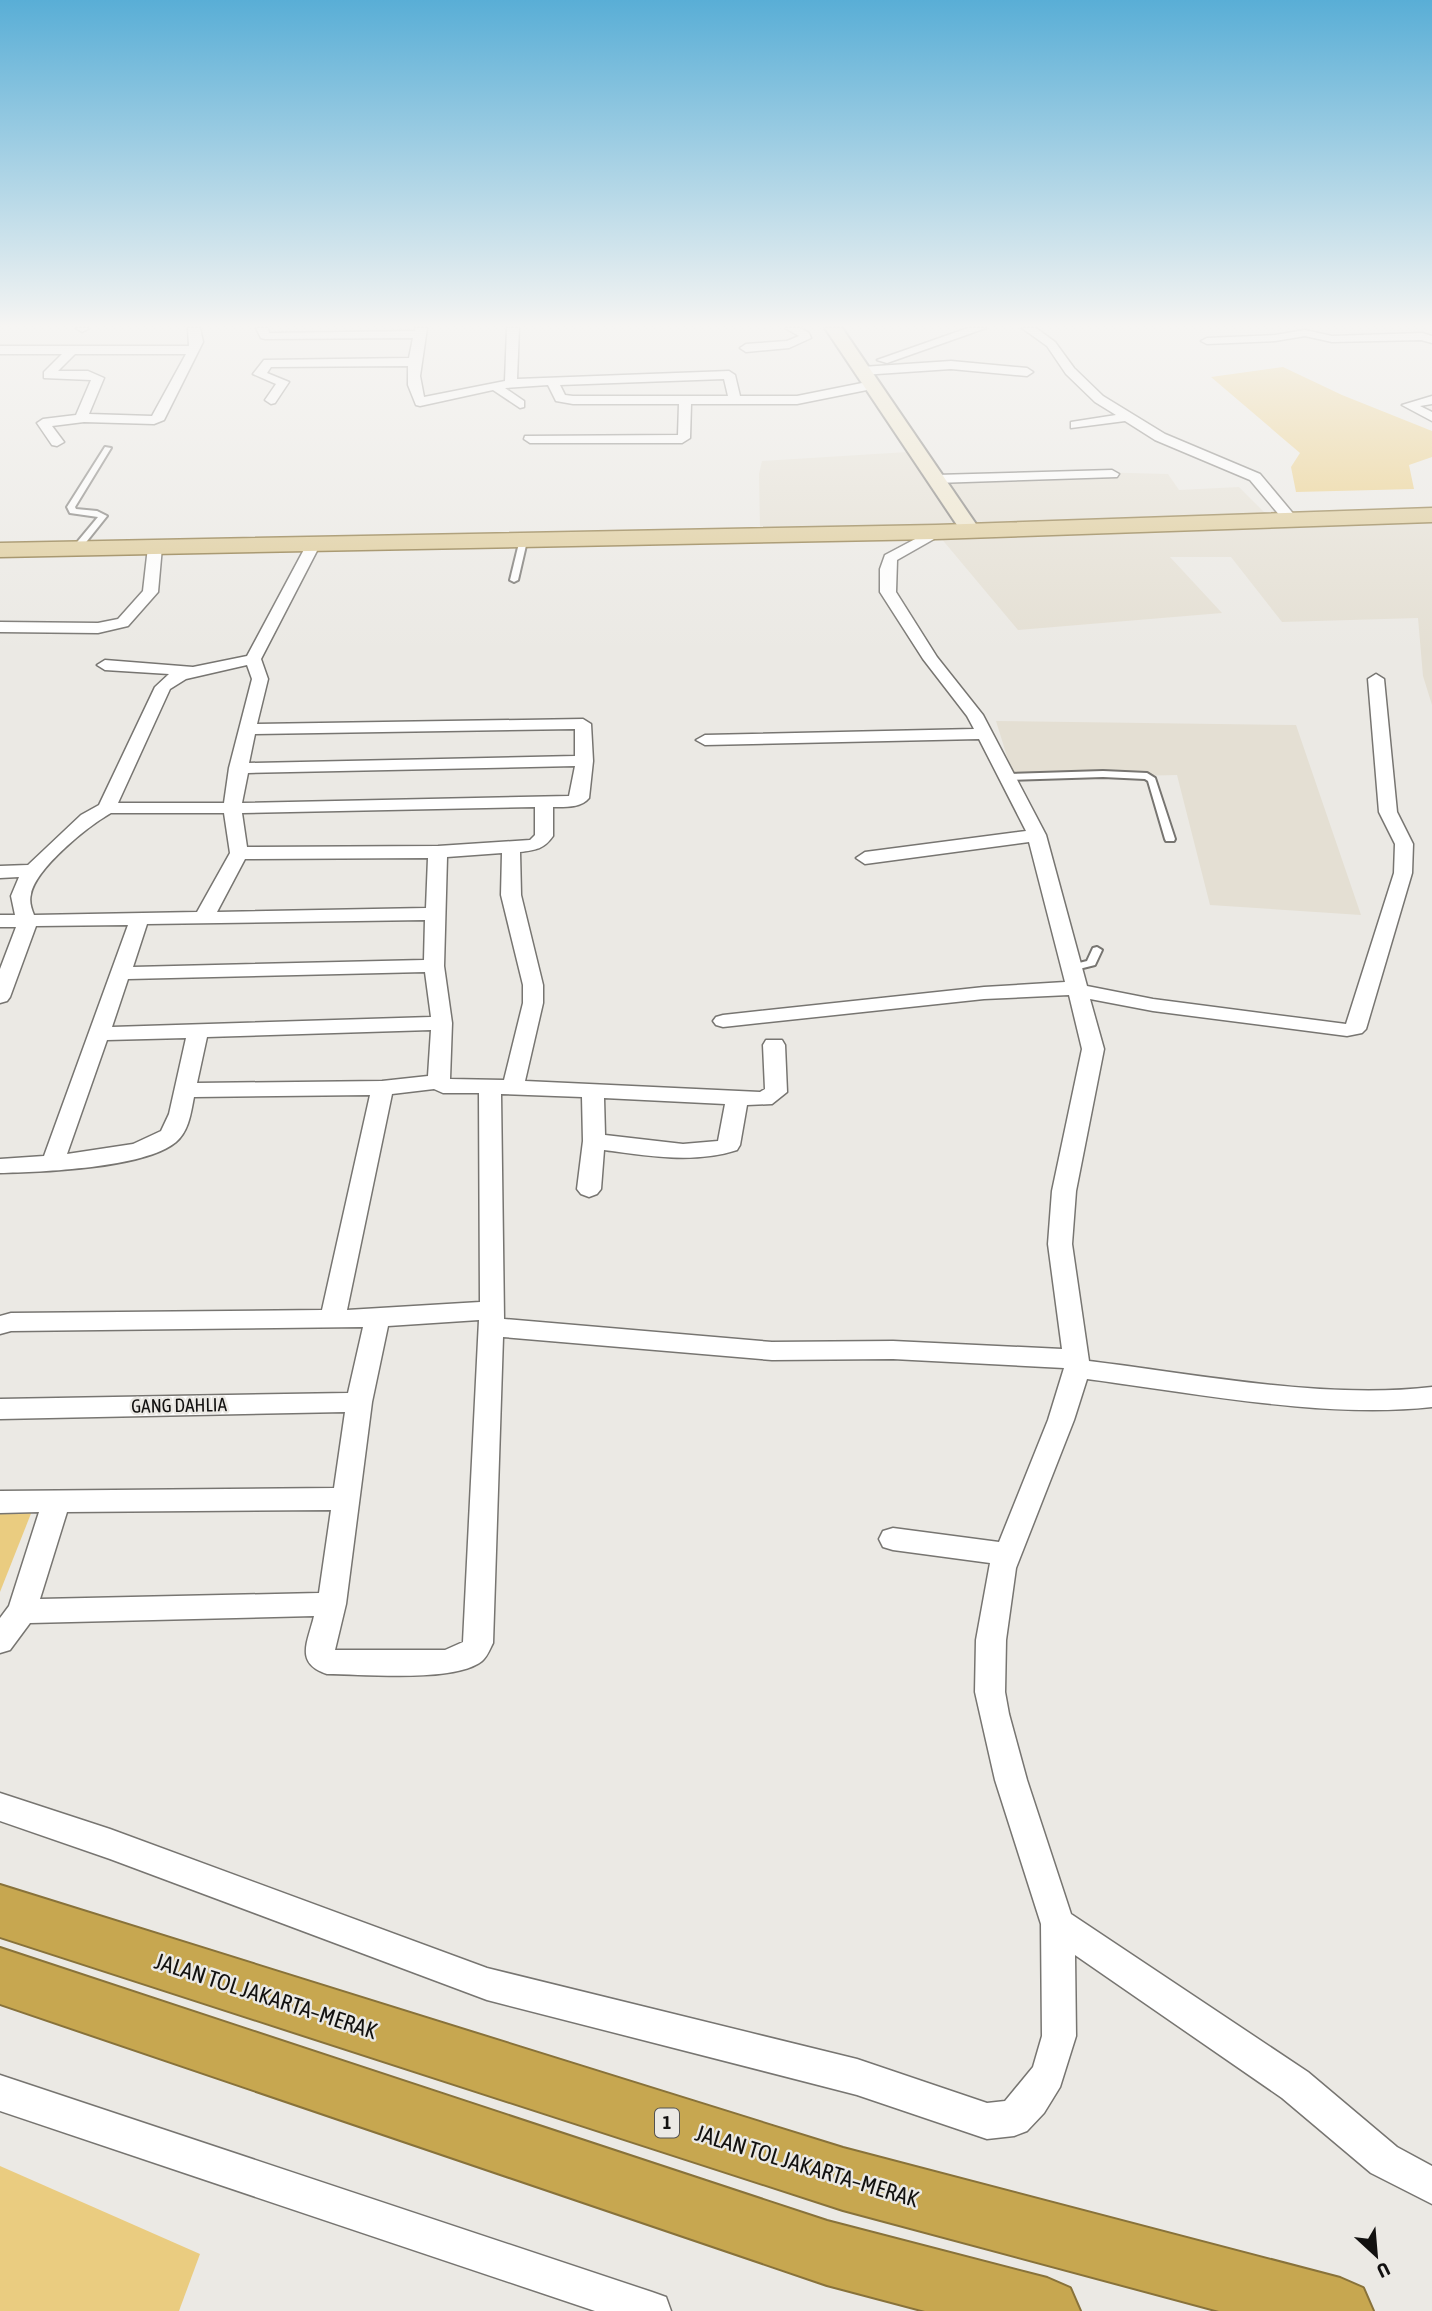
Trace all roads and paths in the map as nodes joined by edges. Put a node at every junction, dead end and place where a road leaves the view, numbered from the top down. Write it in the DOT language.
graph roads {
  1 [pos="52,436"];
  2 [pos="684,436"];
  3 [pos="907,436"];
  4 [pos="1158,436"];
  5 [pos="530,439"];
  6 [pos="575,439"];
  7 [pos="57,443"];
  8 [pos="107,447"];
  9 [pos="568,457"];
  10 [pos="1112,474"];
  11 [pos="936,479"];
  12 [pos="1432,514"];
  13 [pos="1291,520"];
  14 [pos="951,531"];
  15 [pos="523,541"];
  16 [pos="313,545"];
  17 [pos="155,547"];
  18 [pos="76,549"];
  19 [pos="0,550"];
  20 [pos="514,580"];
  21 [pos="0,627"];
  22 [pos="253,659"];
  23 [pos="105,666"];
  24 [pos="195,672"];
  25 [pos="1376,679"];
  26 [pos="247,729"];
  27 [pos="983,734"];
  28 [pos="705,740"];
  29 [pos="584,761"];
  30 [pos="238,768"];
  31 [pos="1007,777"];
  32 [pos="544,802"];
  33 [pos="107,808"];
  34 [pos="232,809"];
  35 [pos="1037,835"];
  36 [pos="1170,839"];
  37 [pos="511,848"];
  38 [pos="438,852"];
  39 [pos="239,853"];
  40 [pos="865,858"];
  41 [pos="33,871"];
  42 [pos="0,872"];
  43 [pos="435,914"];
  44 [pos="205,916"];
  45 [pos="140,918"];
  46 [pos="28,920"];
  47 [pos="0,921"];
  48 [pos="1097,950"];
  49 [pos="433,965"];
  50 [pos="119,973"];
  51 [pos="1075,979"];
  52 [pos="0,997"];
  53 [pos="723,1021"];
  54 [pos="442,1023"];
  55 [pos="198,1031"];
  56 [pos="100,1034"];
  57 [pos="774,1045"];
  58 [pos="439,1082"];
  59 [pos="501,1087"];
  60 [pos="382,1088"];
  61 [pos="185,1090"];
  62 [pos="593,1092"];
  63 [pos="737,1098"];
  64 [pos="594,1141"];
  65 [pos="53,1162"];
  66 [pos="0,1166"];
  67 [pos="589,1189"];
  68 [pos="333,1316"];
  69 [pos="377,1318"];
  70 [pos="491,1319"];
  71 [pos="0,1325"];
  72 [pos="1076,1364"];
  73 [pos="1432,1397"];
  74 [pos="359,1402"];
  75 [pos="0,1409"];
  76 [pos="347,1499"];
  77 [pos="0,1502"];
  78 [pos="56,1503"];
  79 [pos="893,1539"];
  80 [pos="1008,1554"];
  81 [pos="332,1604"];
  82 [pos="22,1611"];
  83 [pos="0,1642"];
  84 [pos="0,1807"];
  85 [pos="0,1911"];
  86 [pos="1058,1924"];
  87 [pos="0,1976"];
  88 [pos="0,2093"];
  89 [pos="1432,2186"];
  90 [pos="652,2311"];
  91 [pos="1047,2311"];
  92 [pos="1340,2311"];
  1 -- 7 [label="street"];
  2 -- 6 [label="street"];
  3 -- 11 [label="street"];
  4 -- 13 [label="street"];
  5 -- 6 [label="street"];
  6 -- 9 [label="street"];
  8 -- 18 [label="lane"];
  10 -- 11 [label="street"];
  11 -- 14 [label="street"];
  12 -- 13 [label="main road"];
  13 -- 14 [label="main road"];
  14 -- 15 [label="main road"];
  14 -- 27 [label="street"];
  15 -- 16 [label="main road"];
  15 -- 20 [label="lane"];
  16 -- 17 [label="main road"];
  16 -- 22 [label="street"];
  17 -- 18 [label="main road"];
  17 -- 21 [label="street"];
  18 -- 19 [label="main road"];
  22 -- 24 [label="street"];
  22 -- 26 [label="street"];
  23 -- 24 [label="street"];
  24 -- 33 [label="street"];
  25 -- 51 [label="street"];
  26 -- 29 [label="street"];
  26 -- 30 [label="street"];
  27 -- 28 [label="street"];
  27 -- 31 [label="street"];
  29 -- 30 [label="street"];
  29 -- 32 [label="street"];
  30 -- 34 [label="street"];
  31 -- 35 [label="street"];
  31 -- 36 [label="lane"];
  32 -- 34 [label="street"];
  32 -- 37 [label="street"];
  33 -- 34 [label="street"];
  33 -- 41 [label="street"];
  34 -- 39 [label="street"];
  35 -- 40 [label="street"];
  35 -- 51 [label="street"];
  37 -- 38 [label="street"];
  37 -- 59 [label="street"];
  38 -- 39 [label="street"];
  38 -- 43 [label="street"];
  39 -- 44 [label="street"];
  41 -- 42 [label="street"];
  41 -- 46 [label="street"];
  43 -- 44 [label="street"];
  43 -- 49 [label="street"];
  44 -- 45 [label="street"];
  45 -- 46 [label="street"];
  45 -- 50 [label="street"];
  46 -- 47 [label="street"];
  46 -- 52 [label="street"];
  48 -- 51 [label="lane"];
  49 -- 50 [label="street"];
  49 -- 54 [label="street"];
  50 -- 56 [label="street"];
  51 -- 53 [label="street"];
  51 -- 72 [label="street"];
  54 -- 55 [label="street"];
  54 -- 58 [label="street"];
  55 -- 56 [label="street"];
  55 -- 61 [label="street"];
  56 -- 65 [label="street"];
  57 -- 63 [label="street"];
  58 -- 59 [label="street"];
  58 -- 60 [label="street"];
  59 -- 62 [label="street"];
  59 -- 70 [label="street"];
  60 -- 61 [label="street"];
  60 -- 68 [label="street"];
  61 -- 65 [label="street"];
  62 -- 63 [label="street"];
  62 -- 64 [label="street"];
  63 -- 64 [label="street"];
  64 -- 67 [label="street"];
  65 -- 66 [label="street"];
  68 -- 69 [label="street"];
  68 -- 71 [label="street"];
  69 -- 70 [label="street"];
  69 -- 74 [label="street"];
  70 -- 72 [label="street"];
  70 -- 81 [label="street"];
  72 -- 73 [label="street"];
  72 -- 80 [label="street"];
  74 -- 75 [label="street, GANG DAHLIA"];
  74 -- 76 [label="street"];
  76 -- 78 [label="street"];
  76 -- 81 [label="street"];
  77 -- 78 [label="street"];
  78 -- 82 [label="street"];
  79 -- 80 [label="street"];
  80 -- 86 [label="street"];
  81 -- 82 [label="street"];
  82 -- 83 [label="street"];
  84 -- 86 [label="street"];
  85 -- 92 [label="highway, JALAN TOL JAKARTA–MERAK / 1"];
  86 -- 89 [label="street"];
  87 -- 91 [label="highway"];
  88 -- 90 [label="street"];
}
